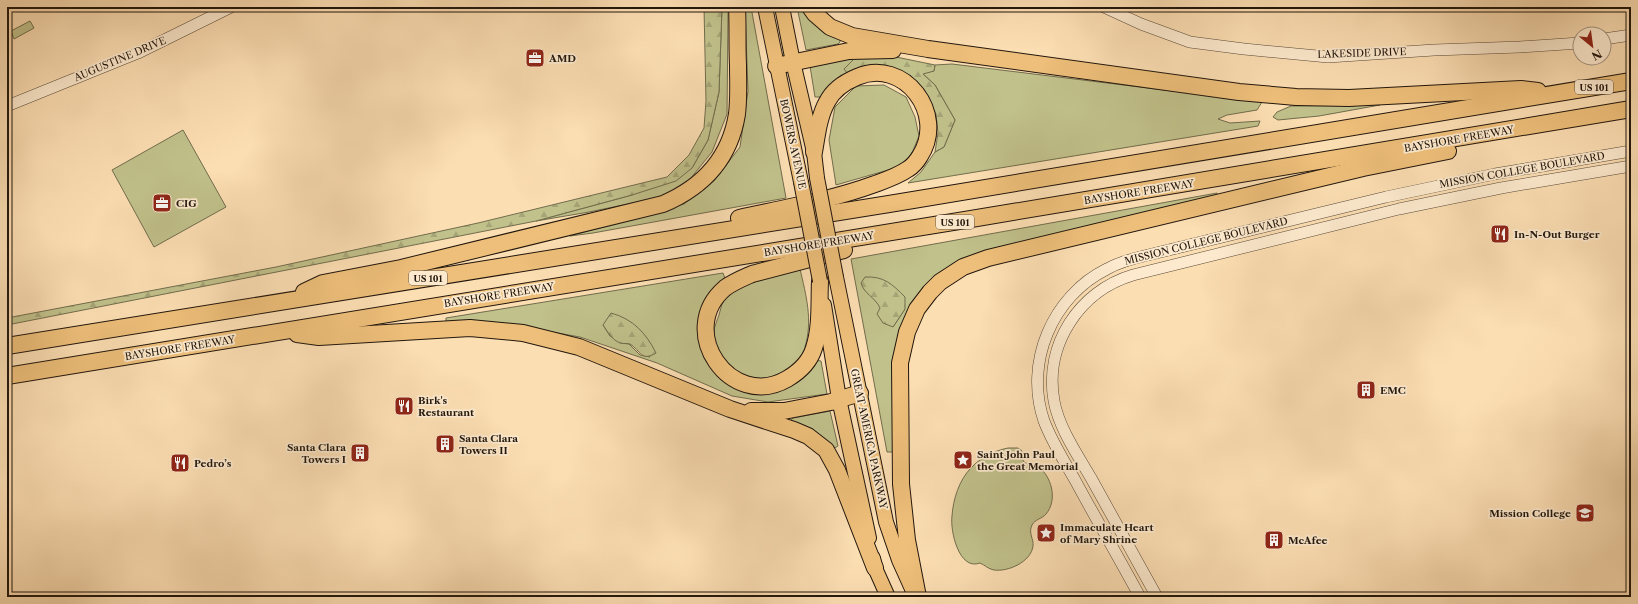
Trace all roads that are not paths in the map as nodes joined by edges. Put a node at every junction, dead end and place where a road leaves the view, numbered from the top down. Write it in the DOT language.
graph roads {
  1 [pos="231,7"];
  2 [pos="737,7"];
  3 [pos="765,7"];
  4 [pos="782,7"];
  5 [pos="810,7"];
  6 [pos="1104,7"];
  7 [pos="1631,35"];
  8 [pos="1612,38"];
  9 [pos="1572,44"];
  10 [pos="928,49"];
  11 [pos="793,62"];
  12 [pos="776,66"];
  13 [pos="1631,81"];
  14 [pos="1558,94"];
  15 [pos="7,106"];
  16 [pos="1631,109"];
  17 [pos="1476,136"];
  18 [pos="1631,151"];
  19 [pos="814,152"];
  20 [pos="1631,166"];
  21 [pos="959,221"];
  22 [pos="572,255"];
  23 [pos="836,277"];
  24 [pos="820,281"];
  25 [pos="285,301"];
  26 [pos="278,332"];
  27 [pos="7,346"];
  28 [pos="7,376"];
  29 [pos="860,393"];
  30 [pos="839,399"];
  31 [pos="730,409"];
  32 [pos="875,568"];
  33 [pos="888,597"];
  34 [pos="917,597"];
  35 [pos="1140,597"];
  36 [pos="1157,597"];
  1 -- 15 [label="street, AUGUSTINE DRIVE"];
  2 -- 25 [label="highway"];
  3 -- 12 [label="main road, BOWERS AVENUE"];
  4 -- 11 [label="main road, BOWERS AVENUE"];
  5 -- 10 [label="highway"];
  6 -- 9 [label="street, LAKESIDE DRIVE"];
  7 -- 8 [label="street"];
  10 -- 11 [label="highway"];
  10 -- 14 [label="highway"];
  11 -- 12 [label="highway"];
  11 -- 19 [label="main road, BOWERS AVENUE"];
  12 -- 24 [label="main road, BOWERS AVENUE, bridge"];
  13 -- 14 [label="highway, US 101"];
  14 -- 22 [label="highway, US 101"];
  16 -- 17 [label="highway, BAYSHORE FREEWAY / US 101"];
  17 -- 21 [label="highway, BAYSHORE FREEWAY / US 101"];
  17 -- 34 [label="highway"];
  18 -- 35 [label="street, MISSION COLLEGE BOULEVARD"];
  19 -- 22 [label="highway"];
  19 -- 23 [label="main road, BOWERS AVENUE, bridge"];
  20 -- 36 [label="street, MISSION COLLEGE BOULEVARD"];
  21 -- 24 [label="highway"];
  21 -- 26 [label="highway, BAYSHORE FREEWAY / US 101"];
  22 -- 25 [label="highway, US 101"];
  23 -- 29 [label="main road, GREAT AMERICA PARKWAY"];
  24 -- 30 [label="main road, GREAT AMERICA PARKWAY"];
  25 -- 27 [label="highway, US 101"];
  26 -- 28 [label="highway, BAYSHORE FREEWAY / US 101"];
  26 -- 31 [label="highway"];
  29 -- 30 [label="highway"];
  29 -- 34 [label="main road, GREAT AMERICA PARKWAY"];
  30 -- 31 [label="highway"];
  30 -- 32 [label="main road, GREAT AMERICA PARKWAY"];
  31 -- 32 [label="highway"];
  32 -- 33 [label="main road, GREAT AMERICA PARKWAY"];
}
